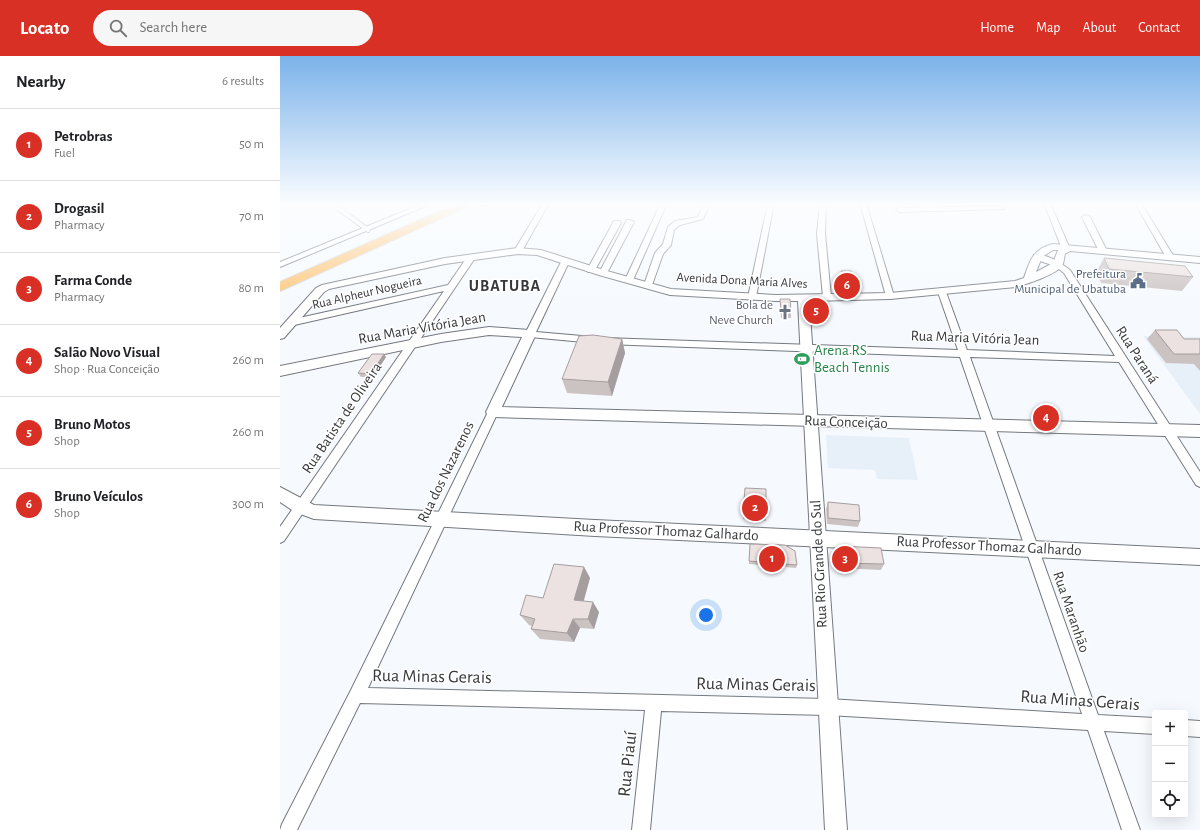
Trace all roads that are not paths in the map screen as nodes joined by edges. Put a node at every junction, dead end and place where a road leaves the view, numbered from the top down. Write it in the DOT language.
graph roads {
  1 [pos="345,239"];
  2 [pos="379,239"];
  3 [pos="386,239"];
  4 [pos="525,239"];
  5 [pos="608,239"];
  6 [pos="621,239"];
  7 [pos="648,239"];
  8 [pos="668,239"];
  9 [pos="764,239"];
  10 [pos="821,239"];
  11 [pos="873,239"];
  12 [pos="1064,239"];
  13 [pos="1098,239"];
  14 [pos="1159,239"];
  15 [pos="1068,248"];
  16 [pos="518,251"];
  17 [pos="1104,251"];
  18 [pos="1037,257"];
  19 [pos="1170,257"];
  20 [pos="471,258"];
  21 [pos="1200,260"];
  22 [pos="565,262"];
  23 [pos="1058,264"];
  24 [pos="280,265"];
  25 [pos="591,270"];
  26 [pos="603,273"];
  27 [pos="280,279"];
  28 [pos="629,280"];
  29 [pos="1028,280"];
  30 [pos="648,285"];
  31 [pos="280,287"];
  32 [pos="450,288"];
  33 [pos="942,292"];
  34 [pos="890,296"];
  35 [pos="752,297"];
  36 [pos="827,297"];
  37 [pos="803,298"];
  38 [pos="290,323"];
  39 [pos="280,334"];
  40 [pos="530,334"];
  41 [pos="411,345"];
  42 [pos="806,347"];
  43 [pos="964,354"];
  44 [pos="1121,359"];
  45 [pos="280,371"];
  46 [pos="493,412"];
  47 [pos="811,421"];
  48 [pos="989,426"];
  49 [pos="1168,431"];
  50 [pos="1200,431"];
  51 [pos="1200,482"];
  52 [pos="280,494"];
  53 [pos="301,507"];
  54 [pos="441,518"];
  55 [pos="284,525"];
  56 [pos="280,537"];
  57 [pos="818,538"];
  58 [pos="1032,548"];
  59 [pos="1200,557"];
  60 [pos="356,695"];
  61 [pos="654,702"];
  62 [pos="828,707"];
  63 [pos="1093,721"];
  64 [pos="1152,726"];
  65 [pos="1188,728"];
  66 [pos="1200,729"];
  67 [pos="288,830"];
  68 [pos="641,830"];
  69 [pos="836,830"];
  70 [pos="1131,830"];
  1 -- 24 [label="street"];
  2 -- 27 [label="highway"];
  3 -- 31 [label="highway"];
  4 -- 16 [label="street"];
  5 -- 25 [label="street"];
  6 -- 26 [label="street"];
  7 -- 28 [label="street"];
  8 -- 30 [label="street"];
  9 -- 35 [label="street"];
  10 -- 36 [label="street"];
  11 -- 34 [label="street"];
  12 -- 15 [label="street"];
  13 -- 17 [label="street"];
  14 -- 19 [label="street"];
  15 -- 17 [label="street"];
  15 -- 18 [label="street"];
  15 -- 23 [label="street"];
  16 -- 20 [label="street, Avenida Dona Maria Alves"];
  16 -- 22 [label="street, Avenida Dona Maria Alves"];
  17 -- 19 [label="street"];
  18 -- 23 [label="street, Rua Paraná"];
  18 -- 29 [label="street"];
  19 -- 21 [label="street"];
  20 -- 32 [label="street, Rua Batista de Oliveira"];
  20 -- 38 [label="street, Avenida Dona Maria Alves"];
  22 -- 25 [label="street, Avenida Dona Maria Alves"];
  22 -- 40 [label="street, Rua dos Nazarenos"];
  23 -- 29 [label="street, Avenida Dona Maria Alves"];
  23 -- 44 [label="street, Rua Paraná"];
  25 -- 26 [label="street, Avenida Dona Maria Alves"];
  26 -- 28 [label="street, Avenida Dona Maria Alves"];
  28 -- 30 [label="street, Avenida Dona Maria Alves"];
  29 -- 33 [label="street, Avenida Dona Maria Alves"];
  30 -- 35 [label="street, Avenida Dona Maria Alves"];
  32 -- 38 [label="street, Rua Alpheur Nogueira"];
  32 -- 41 [label="street, Rua Batista de Oliveira"];
  33 -- 34 [label="street, Avenida Dona Maria Alves"];
  33 -- 43 [label="street, Rua Maranhão"];
  34 -- 36 [label="street, Avenida Dona Maria Alves"];
  35 -- 37 [label="street, Avenida Dona Maria Alves"];
  36 -- 37 [label="street, Avenida Dona Maria Alves"];
  37 -- 42 [label="street, Rua Rio Grande do Sul"];
  38 -- 39 [label="street"];
  40 -- 41 [label="main road, Rua Maria Vitória Jean"];
  40 -- 42 [label="street, Rua Maria Vitória Jean"];
  40 -- 46 [label="main road, Rua dos Nazarenos"];
  41 -- 45 [label="main road, Rua Maria Vitória Jean"];
  41 -- 53 [label="street, Rua Batista de Oliveira"];
  42 -- 43 [label="street, Rua Maria Vitória Jean"];
  42 -- 47 [label="street, Rua Rio Grande do Sul"];
  43 -- 44 [label="street, Rua Maria Vitória Jean"];
  43 -- 48 [label="street, Rua Maranhão"];
  44 -- 49 [label="street, Rua Paraná"];
  46 -- 47 [label="main road, Rua Conceição"];
  46 -- 54 [label="street, Rua dos Nazarenos"];
  47 -- 48 [label="main road, Rua Conceição"];
  47 -- 57 [label="street, Rua Rio Grande do Sul"];
  48 -- 49 [label="main road, Rua Conceição"];
  48 -- 58 [label="street, Rua Maranhão"];
  49 -- 50 [label="main road, Rua Conceição"];
  49 -- 51 [label="street, Rua Paraná"];
  52 -- 53 [label="main road, Rua Professor Thomaz Galhardo"];
  53 -- 54 [label="main road, Rua Professor Thomaz Galhardo"];
  53 -- 55 [label="street, Rua Batista de Oliveira"];
  54 -- 57 [label="main road, Rua Professor Thomaz Galhardo"];
  54 -- 60 [label="street, Rua dos Nazarenos"];
  55 -- 56 [label="street, Rua Batista de Oliveira"];
  57 -- 58 [label="main road, Rua Professor Thomaz Galhardo"];
  57 -- 62 [label="street, Rua Rio Grande do Sul"];
  58 -- 59 [label="main road, Rua Professor Thomaz Galhardo"];
  58 -- 63 [label="street, Rua Maranhão"];
  60 -- 61 [label="street, Rua Minas Gerais"];
  60 -- 67 [label="street, Rua dos Nazarenos"];
  61 -- 62 [label="street, Rua Minas Gerais"];
  61 -- 68 [label="street, Rua Piauí"];
  62 -- 63 [label="street, Rua Minas Gerais"];
  62 -- 69 [label="street, Rua Rio Grande do Sul"];
  63 -- 64 [label="street, Rua Minas Gerais"];
  63 -- 70 [label="street, Rua Maranhão"];
  65 -- 66 [label="street"];
}
